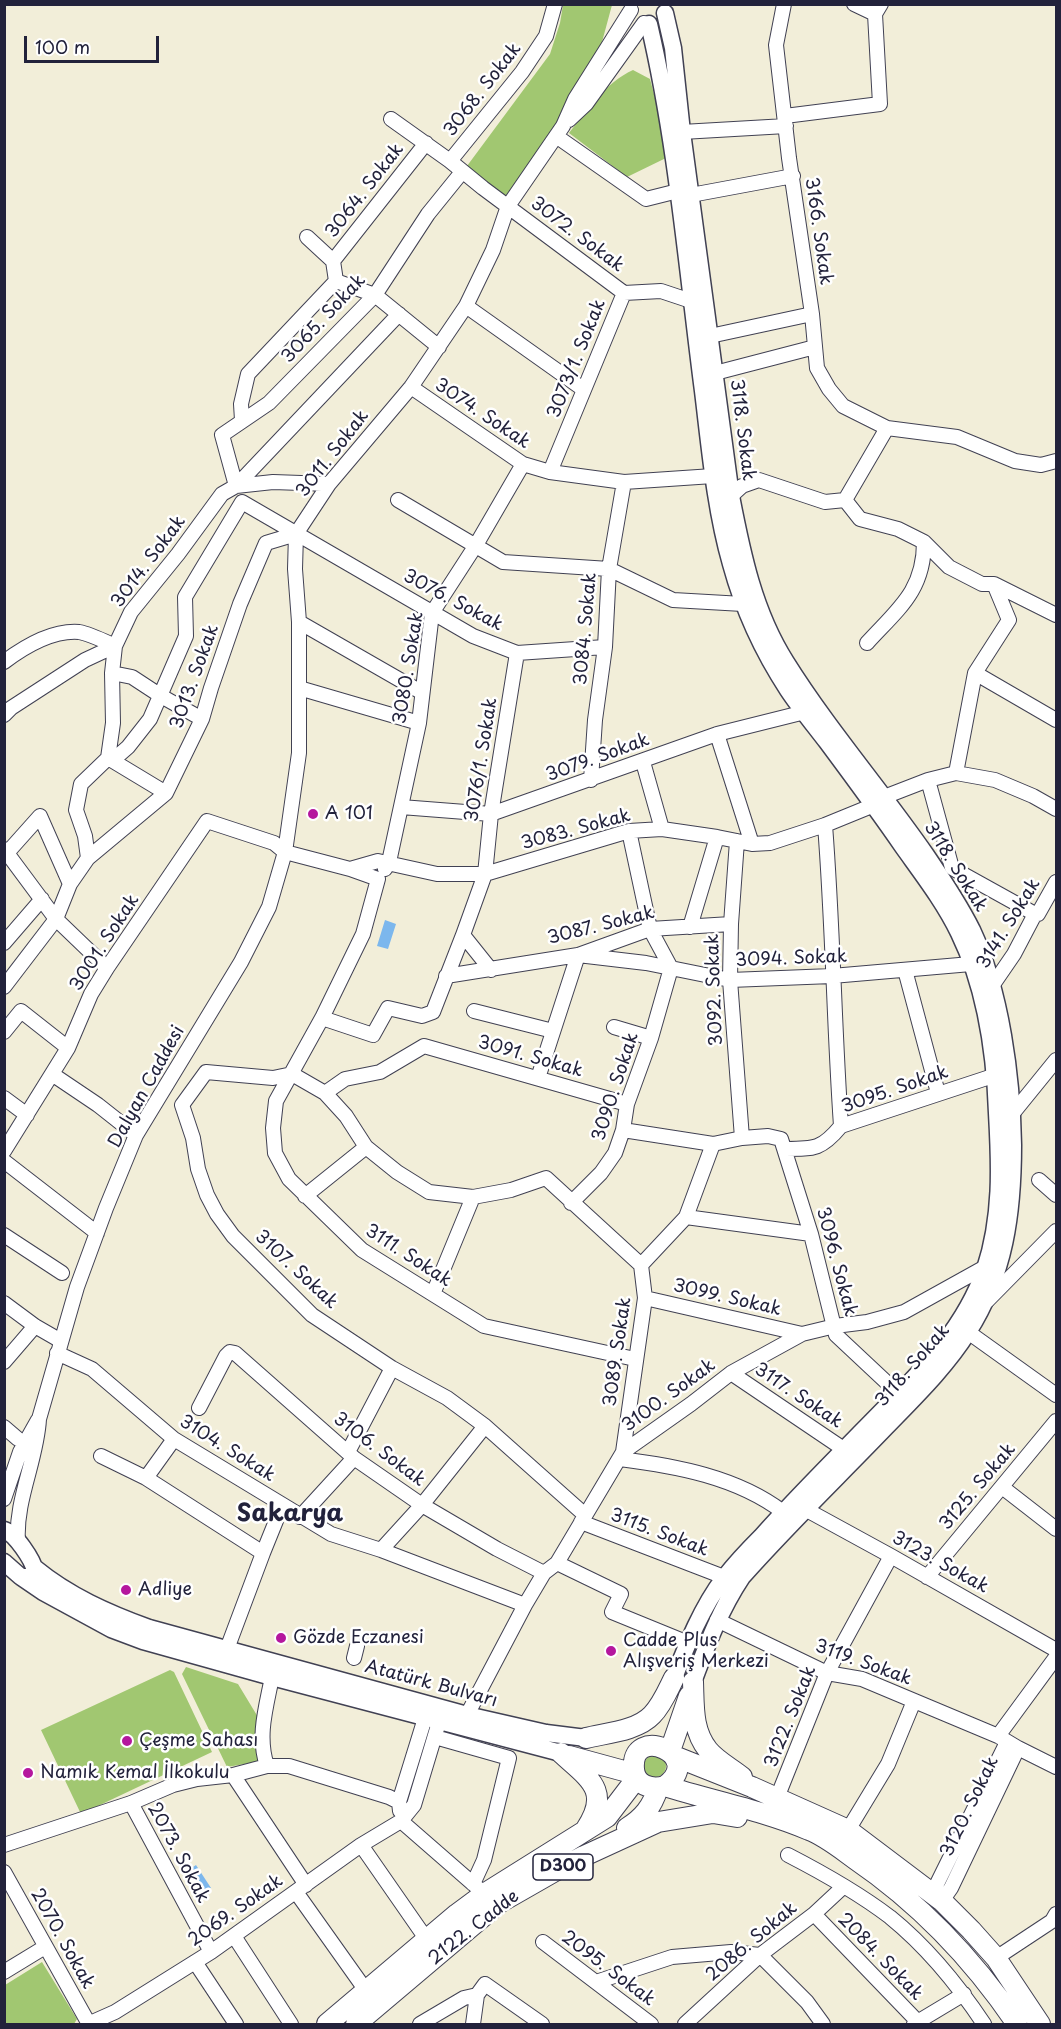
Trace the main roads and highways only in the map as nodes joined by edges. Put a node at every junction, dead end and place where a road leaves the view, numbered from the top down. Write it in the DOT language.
graph roads {
  1 [pos="666,7"];
  2 [pos="646,24"];
  3 [pos="684,193"];
  4 [pos="879,801"];
  5 [pos="4,1530"];
  6 [pos="15,1570"];
  7 [pos="684,1680"];
  8 [pos="586,1738"];
  9 [pos="661,1750"];
  10 [pos="561,1753"];
  11 [pos="635,1777"];
  12 [pos="661,1787"];
  13 [pos="752,1787"];
  14 [pos="811,1830"];
  15 [pos="584,1831"];
  16 [pos="584,1856"];
  17 [pos="327,2025"];
  18 [pos="356,2025"];
  19 [pos="1017,2025"];
  20 [pos="1040,2025"];
  1 -- 3 [label="main road, 3118. Sokak"];
  2 -- 3 [label="main road, 3118. Sokak"];
  3 -- 4 [label="main road, 3118. Sokak"];
  3 -- 4 [label="main road, 3118. Sokak"];
  4 -- 7 [label="main road, 3118. Sokak"];
  4 -- 7 [label="main road, 3118. Sokak"];
  5 -- 6 [label="main road, Atatürk Bulvarı"];
  6 -- 8 [label="main road, Atatürk Bulvarı"];
  6 -- 10 [label="main road, Atatürk Bulvarı"];
  7 -- 8 [label="highway"];
  7 -- 9 [label="highway"];
  7 -- 13 [label="highway"];
  8 -- 9 [label="highway"];
  9 -- 11 [label="highway, D300"];
  9 -- 12 [label="highway"];
  9 -- 13 [label="highway"];
  10 -- 11 [label="highway"];
  10 -- 15 [label="highway"];
  11 -- 12 [label="highway"];
  11 -- 15 [label="highway, 2122. Cadde / D300"];
  12 -- 14 [label="highway"];
  12 -- 16 [label="highway"];
  13 -- 20 [label="highway"];
  14 -- 16 [label="highway, 2122. Cadde / D300"];
  14 -- 19 [label="highway, D300"];
  15 -- 17 [label="highway, 2122. Cadde / D300"];
  16 -- 18 [label="highway, 2122. Cadde / D300"];
}
